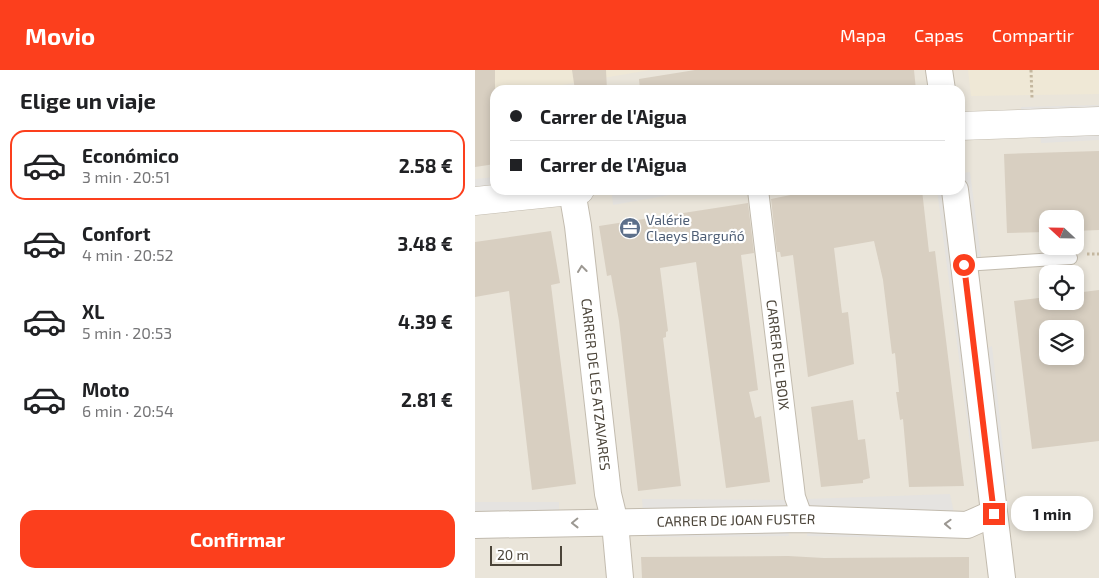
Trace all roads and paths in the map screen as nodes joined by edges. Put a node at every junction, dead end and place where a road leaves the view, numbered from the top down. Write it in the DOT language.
graph roads {
  1 [pos="939,70"];
  2 [pos="1031,70"];
  3 [pos="941,85"];
  4 [pos="1032,98"];
  5 [pos="1099,121"];
  6 [pos="965,126"];
  7 [pos="524,195"];
  8 [pos="576,195"];
  9 [pos="759,195"];
  10 [pos="956,195"];
  11 [pos="475,201"];
  12 [pos="1071,258"];
  13 [pos="964,265"];
  14 [pos="994,514"];
  15 [pos="803,519"];
  16 [pos="615,523"];
  17 [pos="475,525"];
  18 [pos="621,578"];
  19 [pos="1002,578"];
  1 -- 3 [label="street"];
  2 -- 4 [label="path"];
  5 -- 6 [label="street"];
  7 -- 11 [label="street"];
  16 -- 8 [label="street, CARRER DE LES ATZAVARES, one-way"];
  9 -- 15 [label="street, CARRER DEL BOIX"];
  10 -- 13 [label="street"];
  12 -- 13 [label="lane"];
  13 -- 14 [label="street"];
  14 -- 15 [label="street, CARRER DE JOAN FUSTER, one-way"];
  14 -- 19 [label="street"];
  15 -- 16 [label="street, CARRER DE JOAN FUSTER"];
  16 -- 17 [label="street, CARRER DE JOAN FUSTER, one-way"];
  16 -- 18 [label="street, CARRER DE LES ATZAVARES"];
}
